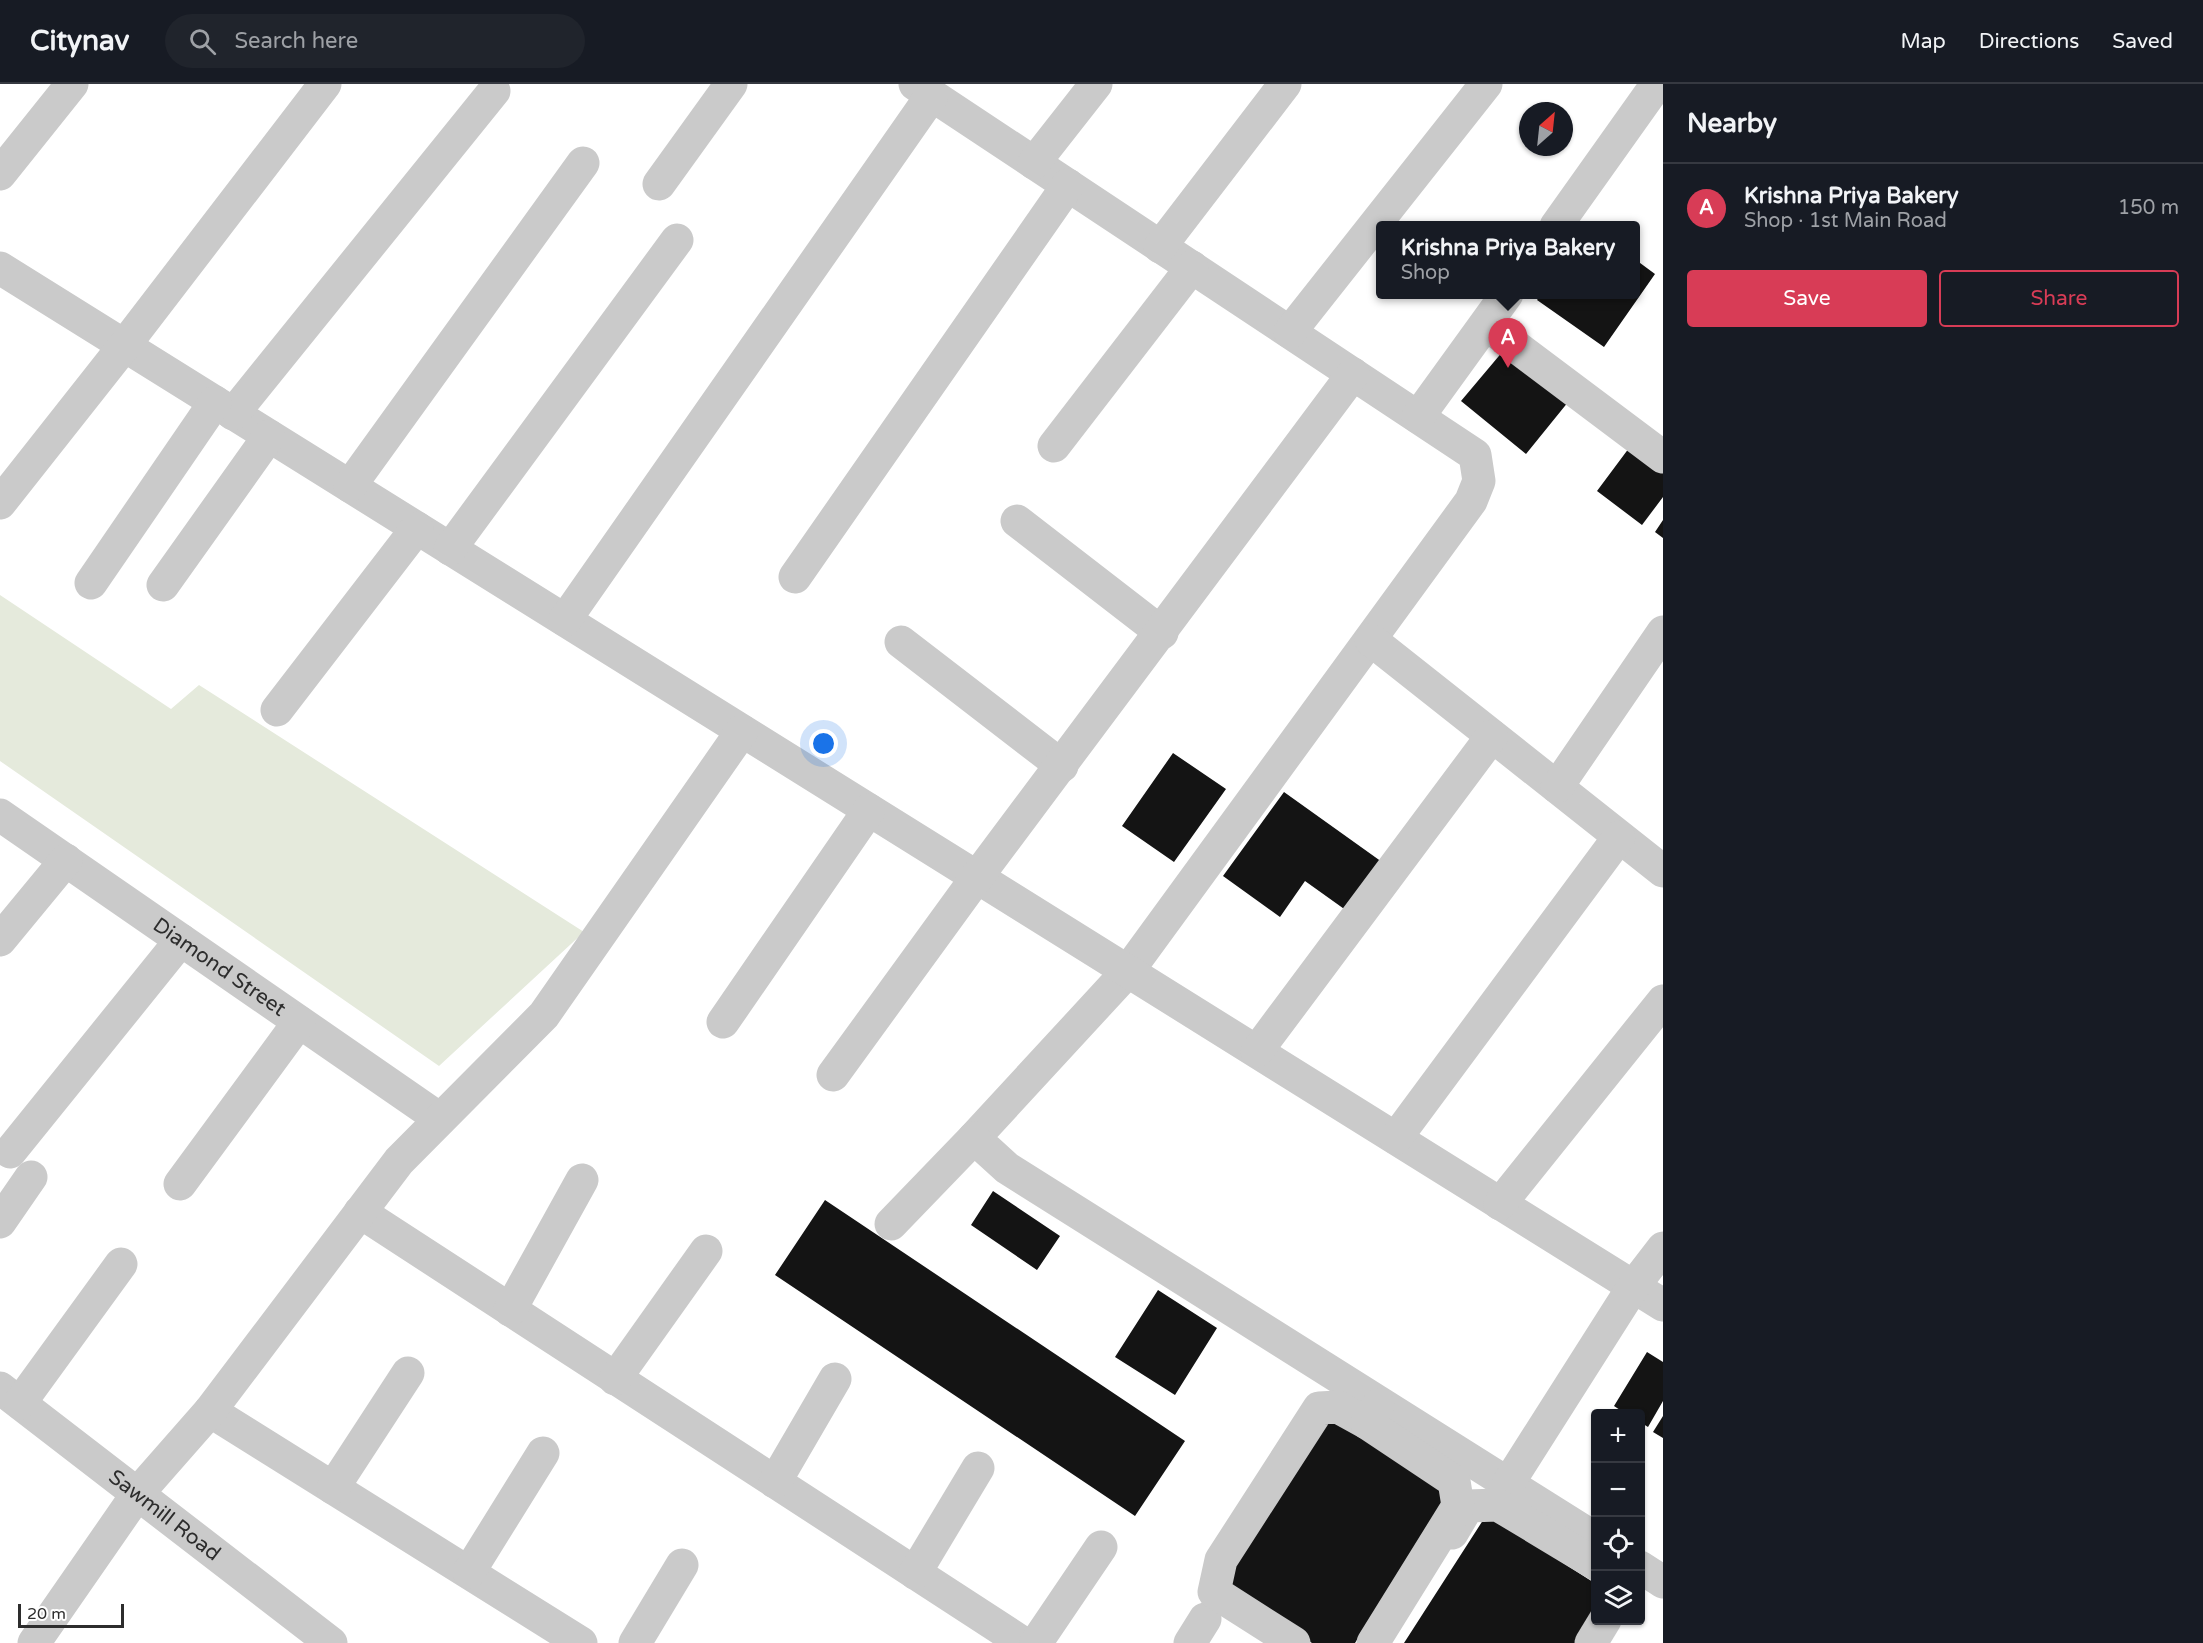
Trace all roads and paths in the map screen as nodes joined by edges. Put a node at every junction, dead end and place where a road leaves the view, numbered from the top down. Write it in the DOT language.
graph roads {
  1 [pos="72,84"];
  2 [pos="325,84"];
  3 [pos="731,84"];
  4 [pos="1096,84"];
  5 [pos="1286,84"];
  6 [pos="1486,84"];
  7 [pos="1657,84"];
  8 [pos="923,90"];
  9 [pos="494,91"];
  10 [pos="583,163"];
  11 [pos="1034,163"];
  12 [pos="0,174"];
  13 [pos="659,184"];
  14 [pos="1068,185"];
  15 [pos="1378,221"];
  16 [pos="1559,221"];
  17 [pos="1376,223"];
  18 [pos="676,240"];
  19 [pos="1160,246"];
  20 [pos="1192,267"];
  21 [pos="0,268"];
  22 [pos="1504,299"];
  23 [pos="1486,324"];
  24 [pos="1290,332"];
  25 [pos="124,346"];
  26 [pos="1353,374"];
  27 [pos="224,408"];
  28 [pos="1418,417"];
  29 [pos="269,436"];
  30 [pos="1054,446"];
  31 [pos="1663,457"];
  32 [pos="350,486"];
  33 [pos="0,503"];
  34 [pos="1017,521"];
  35 [pos="417,528"];
  36 [pos="450,549"];
  37 [pos="795,577"];
  38 [pos="91,583"];
  39 [pos="163,585"];
  40 [pos="565,620"];
  41 [pos="1663,632"];
  42 [pos="1162,633"];
  43 [pos="1371,640"];
  44 [pos="901,642"];
  45 [pos="277,710"];
  46 [pos="742,731"];
  47 [pos="1492,736"];
  48 [pos="1062,766"];
  49 [pos="1557,787"];
  50 [pos="869,810"];
  51 [pos="0,815"];
  52 [pos="1619,837"];
  53 [pos="66,860"];
  54 [pos="1663,871"];
  55 [pos="977,878"];
  56 [pos="0,940"];
  57 [pos="181,940"];
  58 [pos="1128,972"];
  59 [pos="1663,1001"];
  60 [pos="299,1022"];
  61 [pos="723,1022"];
  62 [pos="1257,1052"];
  63 [pos="833,1075"];
  64 [pos="440,1119"];
  65 [pos="974,1138"];
  66 [pos="1396,1138"];
  67 [pos="10,1152"];
  68 [pos="31,1177"];
  69 [pos="582,1180"];
  70 [pos="180,1184"];
  71 [pos="1500,1204"];
  72 [pos="360,1212"];
  73 [pos="0,1222"];
  74 [pos="891,1224"];
  75 [pos="1663,1248"];
  76 [pos="706,1251"];
  77 [pos="121,1264"];
  78 [pos="1633,1287"];
  79 [pos="1663,1305"];
  80 [pos="510,1310"];
  81 [pos="408,1373"];
  82 [pos="615,1379"];
  83 [pos="835,1379"];
  84 [pos="10,1395"];
  85 [pos="210,1411"];
  86 [pos="1373,1414"];
  87 [pos="543,1453"];
  88 [pos="978,1468"];
  89 [pos="775,1482"];
  90 [pos="1509,1482"];
  91 [pos="333,1488"];
  92 [pos="138,1493"];
  93 [pos="1591,1536"];
  94 [pos="1101,1547"];
  95 [pos="1591,1561"];
  96 [pos="682,1565"];
  97 [pos="1645,1570"];
  98 [pos="469,1572"];
  99 [pos="915,1573"];
  100 [pos="1663,1582"];
  101 [pos="1602,1625"];
  102 [pos="34,1643"];
  103 [pos="331,1643"];
  104 [pos="581,1643"];
  105 [pos="635,1643"];
  106 [pos="1023,1643"];
  107 [pos="1036,1643"];
  108 [pos="1293,1643"];
  109 [pos="1373,1643"];
  110 [pos="1386,1643"];
  111 [pos="1592,1643"];
  1 -- 12 [label="street"];
  2 -- 25 [label="street"];
  3 -- 13 [label="street"];
  4 -- 11 [label="street"];
  5 -- 19 [label="street"];
  6 -- 15 [label="street"];
  7 -- 16 [label="street"];
  8 -- 11 [label="street"];
  8 -- 40 [label="street"];
  9 -- 27 [label="street"];
  10 -- 32 [label="street"];
  11 -- 14 [label="street"];
  14 -- 19 [label="street"];
  14 -- 37 [label="street"];
  17 -- 24 [label="street"];
  18 -- 36 [label="street"];
  19 -- 20 [label="street"];
  20 -- 24 [label="street"];
  20 -- 30 [label="street"];
  21 -- 25 [label="street"];
  22 -- 23 [label="street"];
  23 -- 28 [label="street"];
  23 -- 31 [label="street"];
  24 -- 26 [label="street"];
  25 -- 27 [label="street"];
  25 -- 33 [label="street"];
  26 -- 28 [label="street"];
  26 -- 42 [label="street"];
  27 -- 29 [label="street"];
  27 -- 38 [label="street"];
  28 -- 43 [label="street"];
  29 -- 32 [label="street"];
  29 -- 39 [label="street"];
  32 -- 35 [label="street"];
  34 -- 42 [label="street"];
  35 -- 36 [label="street"];
  35 -- 45 [label="street"];
  36 -- 40 [label="street"];
  40 -- 46 [label="street"];
  41 -- 49 [label="street"];
  42 -- 48 [label="street"];
  43 -- 47 [label="street"];
  43 -- 58 [label="street"];
  44 -- 48 [label="street"];
  46 -- 50 [label="street"];
  46 -- 64 [label="street"];
  47 -- 49 [label="street"];
  47 -- 62 [label="street"];
  48 -- 55 [label="street"];
  49 -- 52 [label="street"];
  50 -- 55 [label="street"];
  50 -- 61 [label="street"];
  51 -- 53 [label="street, Diamond Street"];
  52 -- 54 [label="street"];
  52 -- 66 [label="street"];
  53 -- 56 [label="street"];
  53 -- 57 [label="street, Diamond Street"];
  55 -- 58 [label="street"];
  55 -- 63 [label="street"];
  57 -- 60 [label="street, Diamond Street"];
  57 -- 67 [label="street"];
  58 -- 62 [label="street"];
  58 -- 65 [label="street"];
  59 -- 71 [label="street"];
  60 -- 64 [label="street, Diamond Street"];
  60 -- 70 [label="street"];
  62 -- 66 [label="street"];
  64 -- 72 [label="street"];
  65 -- 74 [label="street"];
  65 -- 86 [label="street"];
  66 -- 71 [label="street"];
  68 -- 73 [label="street"];
  69 -- 80 [label="street"];
  71 -- 78 [label="street"];
  72 -- 80 [label="street"];
  72 -- 85 [label="street"];
  75 -- 78 [label="street"];
  76 -- 82 [label="street"];
  77 -- 84 [label="street"];
  78 -- 79 [label="street"];
  78 -- 90 [label="street"];
  80 -- 82 [label="street"];
  81 -- 91 [label="street"];
  82 -- 89 [label="street"];
  83 -- 89 [label="street"];
  84 -- 92 [label="street, Sawmill Road"];
  85 -- 91 [label="street"];
  85 -- 92 [label="street"];
  86 -- 90 [label="street"];
  86 -- 108 [label="street"];
  86 -- 109 [label="street"];
  87 -- 98 [label="street"];
  88 -- 99 [label="street"];
  89 -- 99 [label="street"];
  90 -- 93 [label="street"];
  91 -- 98 [label="street"];
  92 -- 102 [label="street"];
  92 -- 103 [label="street, Sawmill Road"];
  94 -- 107 [label="street"];
  95 -- 110 [label="street"];
  96 -- 105 [label="street"];
  97 -- 100 [label="street"];
  98 -- 104 [label="street"];
  99 -- 106 [label="street"];
  101 -- 111 [label="street"];
}
